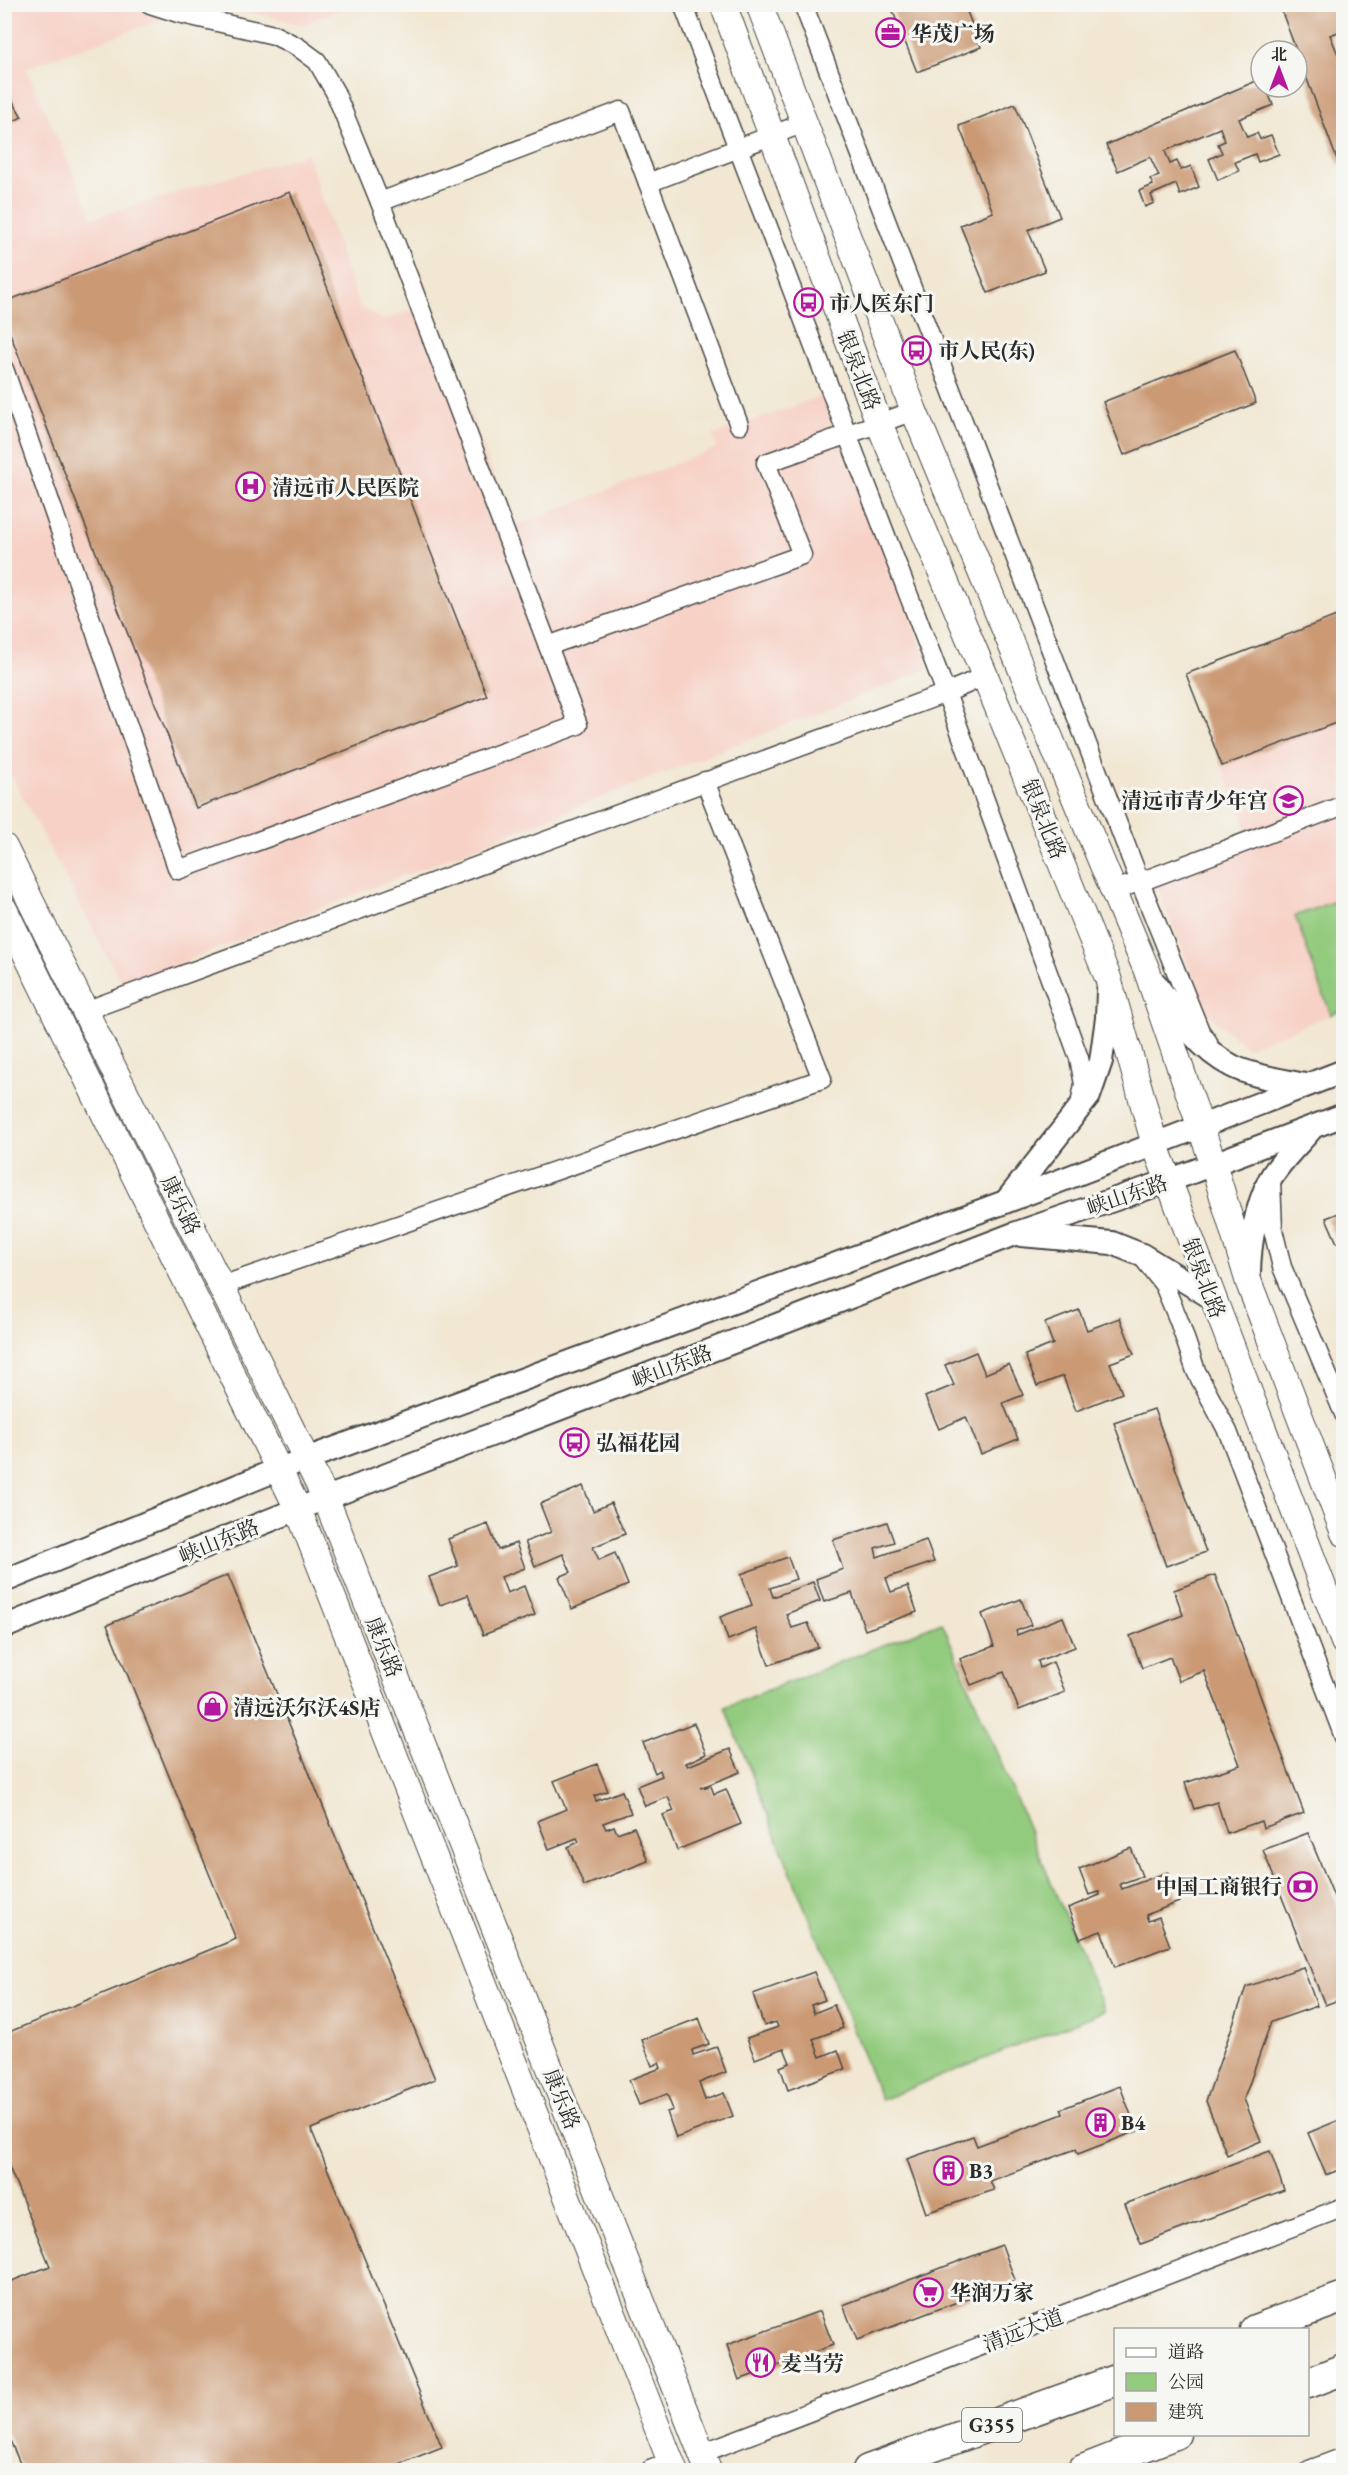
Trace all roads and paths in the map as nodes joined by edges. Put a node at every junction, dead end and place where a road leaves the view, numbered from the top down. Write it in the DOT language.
graph roads {
  1 [pos="150,4"];
  2 [pos="683,4"];
  3 [pos="723,4"];
  4 [pos="759,4"];
  5 [pos="803,4"];
  6 [pos="804,123"];
  7 [pos="771,136"];
  8 [pos="737,150"];
  9 [pos="648,183"];
  10 [pos="380,202"];
  11 [pos="4,369"];
  12 [pos="914,411"];
  13 [pos="879,423"];
  14 [pos="739,425"];
  15 [pos="847,435"];
  16 [pos="548,646"];
  17 [pos="986,676"];
  18 [pos="946,693"];
  19 [pos="705,781"];
  20 [pos="1344,805"];
  21 [pos="4,847"];
  22 [pos="1140,882"];
  23 [pos="1113,891"];
  24 [pos="4,909"];
  25 [pos="1147,971"];
  26 [pos="1108,978"];
  27 [pos="85,1011"];
  28 [pos="1233,1067"];
  29 [pos="1344,1071"];
  30 [pos="1304,1085"];
  31 [pos="1344,1115"];
  32 [pos="1074,1118"];
  33 [pos="1200,1126"];
  34 [pos="1313,1127"];
  35 [pos="1155,1145"];
  36 [pos="1213,1163"];
  37 [pos="1271,1179"];
  38 [pos="1168,1181"];
  39 [pos="1005,1202"];
  40 [pos="1014,1234"];
  41 [pos="1142,1256"];
  42 [pos="1249,1283"];
  43 [pos="221,1286"];
  44 [pos="1211,1297"];
  45 [pos="1344,1414"];
  46 [pos="307,1459"];
  47 [pos="279,1469"];
  48 [pos="326,1499"];
  49 [pos="298,1509"];
  50 [pos="1344,1533"];
  51 [pos="4,1581"];
  52 [pos="4,1627"];
  53 [pos="1344,1642"];
  54 [pos="1344,1737"];
  55 [pos="1344,2207"];
  56 [pos="1344,2297"];
  57 [pos="1260,2328"];
  58 [pos="1344,2369"];
  59 [pos="1114,2381"];
  60 [pos="1309,2383"];
  61 [pos="1170,2436"];
  62 [pos="1344,2457"];
  63 [pos="705,2462"];
  64 [pos="665,2468"];
  65 [pos="868,2470"];
  66 [pos="1083,2470"];
  67 [pos="1309,2470"];
  1 -- 10 [label="street"];
  2 -- 8 [label="street, 银泉北路"];
  3 -- 7 [label="main road, 银泉北路"];
  4 -- 6 [label="main road, 银泉北路"];
  5 -- 22 [label="street"];
  6 -- 7 [label="street"];
  6 -- 12 [label="main road, 银泉北路"];
  7 -- 8 [label="street"];
  7 -- 13 [label="main road, 银泉北路"];
  8 -- 9 [label="street"];
  8 -- 15 [label="street, 银泉北路"];
  9 -- 10 [label="street"];
  9 -- 14 [label="street"];
  10 -- 16 [label="street"];
  11 -- 16 [label="street"];
  12 -- 13 [label="street"];
  12 -- 23 [label="main road, 银泉北路"];
  13 -- 15 [label="street"];
  13 -- 17 [label="main road, 银泉北路"];
  15 -- 16 [label="street"];
  15 -- 18 [label="street, 银泉北路"];
  17 -- 18 [label="street"];
  17 -- 26 [label="main road, 银泉北路"];
  18 -- 19 [label="street"];
  18 -- 32 [label="street, 银泉北路"];
  19 -- 27 [label="street"];
  19 -- 43 [label="street"];
  20 -- 22 [label="street"];
  21 -- 27 [label="main road, 康乐路"];
  22 -- 23 [label="street"];
  22 -- 28 [label="street"];
  23 -- 25 [label="main road, 银泉北路"];
  24 -- 47 [label="main road, 康乐路"];
  25 -- 28 [label="street"];
  25 -- 33 [label="main road, 银泉北路"];
  26 -- 32 [label="street"];
  26 -- 35 [label="main road, 银泉北路"];
  27 -- 43 [label="main road, 康乐路"];
  28 -- 30 [label="street"];
  29 -- 30 [label="street, 峡山东路"];
  30 -- 33 [label="street, 峡山东路"];
  31 -- 34 [label="street, 峡山东路"];
  32 -- 39 [label="street"];
  33 -- 35 [label="street, 峡山东路"];
  33 -- 36 [label="main road, 银泉北路"];
  34 -- 36 [label="street, 峡山东路"];
  34 -- 37 [label="street"];
  35 -- 38 [label="main road, 银泉北路"];
  35 -- 39 [label="street, 峡山东路"];
  36 -- 38 [label="street, 峡山东路"];
  36 -- 42 [label="main road, 银泉北路"];
  37 -- 42 [label="street"];
  37 -- 45 [label="street"];
  38 -- 40 [label="street, 峡山东路"];
  38 -- 44 [label="main road, 银泉北路"];
  39 -- 46 [label="street, 峡山东路"];
  40 -- 41 [label="street"];
  40 -- 48 [label="street, 峡山东路"];
  41 -- 44 [label="street"];
  41 -- 54 [label="street, 银泉北路"];
  42 -- 50 [label="main road, 银泉北路"];
  43 -- 46 [label="main road, 康乐路"];
  44 -- 53 [label="main road, 银泉北路"];
  46 -- 47 [label="street, 峡山东路"];
  46 -- 48 [label="main road, 康乐路"];
  47 -- 49 [label="main road, 康乐路"];
  47 -- 51 [label="street, 峡山东路"];
  48 -- 49 [label="street, 峡山东路"];
  48 -- 63 [label="main road, 康乐路"];
  49 -- 52 [label="street, 峡山东路"];
  49 -- 64 [label="main road, 康乐路"];
  55 -- 63 [label="street, 清远大道"];
  56 -- 57 [label="highway"];
  58 -- 60 [label="highway"];
  59 -- 65 [label="highway, G355"];
  61 -- 66 [label="highway"];
  62 -- 67 [label="street"];
}
